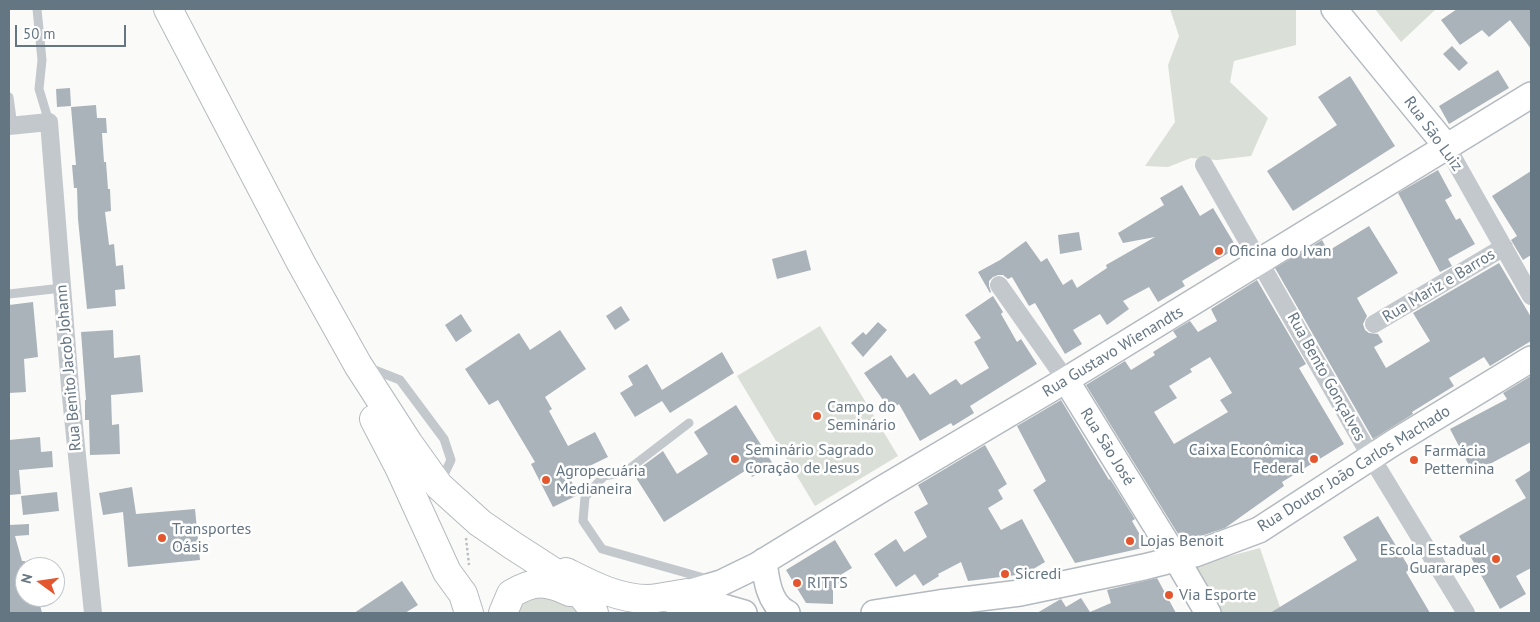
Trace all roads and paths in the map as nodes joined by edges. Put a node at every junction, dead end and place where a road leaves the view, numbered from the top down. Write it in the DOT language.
graph roads {
  1 [pos="37,9"];
  2 [pos="168,9"];
  3 [pos="1334,9"];
  4 [pos="1531,95"];
  5 [pos="9,97"];
  6 [pos="48,122"];
  7 [pos="11,126"];
  8 [pos="1447,147"];
  9 [pos="1204,165"];
  10 [pos="1504,247"];
  11 [pos="1260,262"];
  12 [pos="301,263"];
  13 [pos="999,285"];
  14 [pos="62,288"];
  15 [pos="9,294"];
  16 [pos="1531,296"];
  17 [pos="1374,324"];
  18 [pos="1531,359"];
  19 [pos="1066,380"];
  20 [pos="689,423"];
  21 [pos="1371,457"];
  22 [pos="473,516"];
  23 [pos="512,545"];
  24 [pos="764,560"];
  25 [pos="1177,560"];
  26 [pos="721,583"];
  27 [pos="589,605"];
  28 [pos="463,607"];
  29 [pos="503,607"];
  30 [pos="673,607"];
  31 [pos="942,608"];
  32 [pos="92,613"];
  33 [pos="744,613"];
  34 [pos="787,613"];
  35 [pos="874,613"];
  36 [pos="1208,613"];
  37 [pos="1466,613"];
  1 -- 6 [label="lane"];
  2 -- 12 [label="main road"];
  3 -- 8 [label="main road, Rua São Luiz"];
  4 -- 8 [label="main road, Rua Gustavo Wienandts"];
  5 -- 7 [label="lane"];
  6 -- 7 [label="street"];
  6 -- 14 [label="street, Rua Benito Jacob Johann"];
  8 -- 10 [label="street, Rua São Luiz"];
  8 -- 11 [label="main road, Rua Gustavo Wienandts"];
  9 -- 11 [label="street, Rua Bento Gonçalves"];
  10 -- 16 [label="street, Rua São Luiz"];
  10 -- 17 [label="street, Rua Mariz e Barros"];
  11 -- 19 [label="main road, Rua Gustavo Wienandts"];
  11 -- 21 [label="street, Rua Bento Gonçalves"];
  12 -- 22 [label="main road"];
  12 -- 28 [label="main road"];
  13 -- 19 [label="street, Rua São José"];
  14 -- 15 [label="lane"];
  14 -- 32 [label="street, Rua Benito Jacob Johann"];
  18 -- 21 [label="main road, Rua Doutor João Carlos Machado"];
  19 -- 24 [label="main road, Rua Gustavo Wienandts"];
  19 -- 25 [label="main road, Rua São José"];
  20 -- 26 [label="lane"];
  21 -- 25 [label="main road, Rua Doutor João Carlos Machado"];
  21 -- 37 [label="street, Rua Bento Gonçalves"];
  22 -- 23 [label="main road"];
  22 -- 28 [label="path"];
  23 -- 27 [label="main road"];
  23 -- 30 [label="main road"];
  24 -- 26 [label="main road, Rua Gustavo Wienandts"];
  24 -- 34 [label="main road"];
  25 -- 31 [label="main road, Rua Doutor João Carlos Machado"];
  25 -- 36 [label="main road, Rua São José"];
  26 -- 30 [label="main road, Rua Gustavo Wienandts"];
  27 -- 29 [label="main road"];
  27 -- 30 [label="main road"];
  30 -- 33 [label="main road"];
  31 -- 35 [label="main road, Rua Doutor João Carlos Machado"];
}
